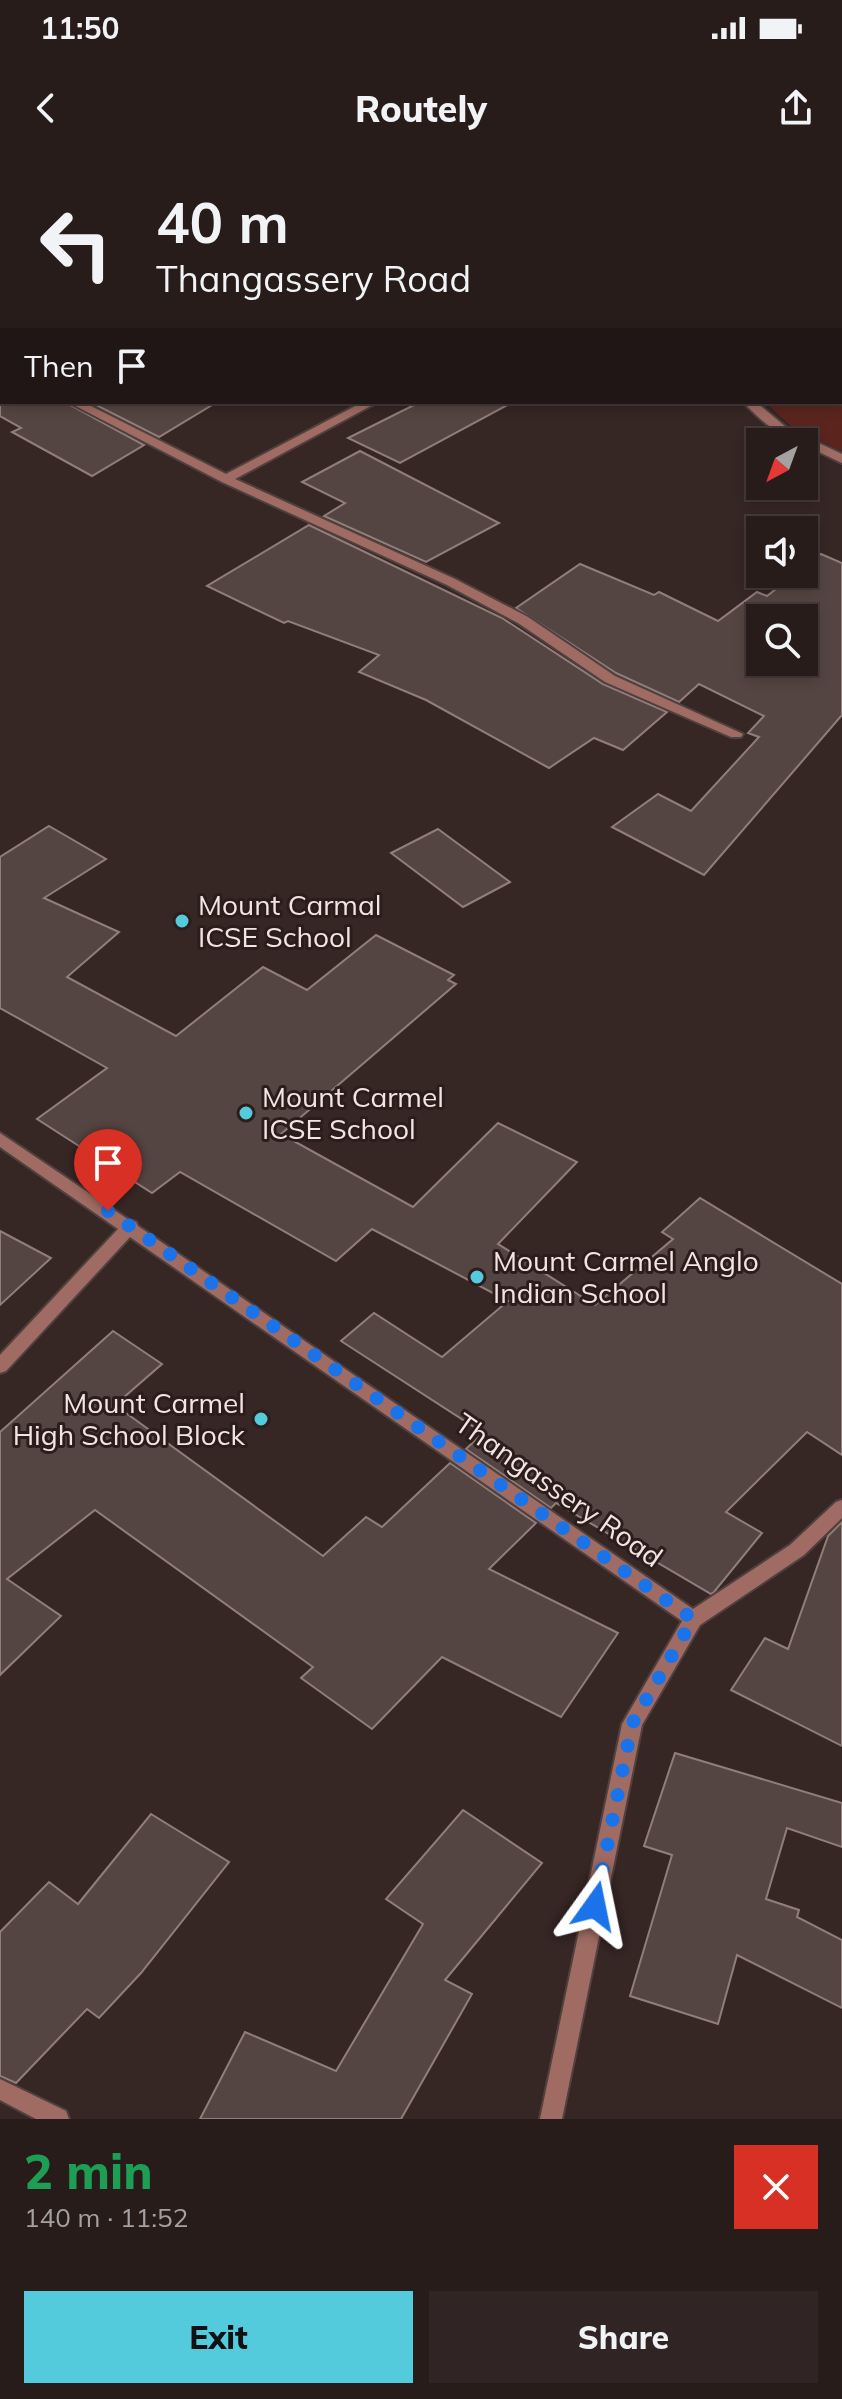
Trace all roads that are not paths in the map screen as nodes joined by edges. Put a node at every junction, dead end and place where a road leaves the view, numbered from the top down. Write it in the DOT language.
graph roads {
  1 [pos="78,404"];
  2 [pos="368,404"];
  3 [pos="751,404"];
  4 [pos="842,459"];
  5 [pos="226,479"];
  6 [pos="736,734"];
  7 [pos="0,1139"];
  8 [pos="130,1226"];
  9 [pos="0,1366"];
  10 [pos="842,1507"];
  11 [pos="693,1619"];
  12 [pos="0,2089"];
  13 [pos="58,2119"];
  14 [pos="551,2119"];
  1 -- 5 [label="street"];
  2 -- 5 [label="street"];
  3 -- 4 [label="street"];
  5 -- 6 [label="street"];
  7 -- 8 [label="street, Thangassery Road"];
  8 -- 9 [label="street"];
  8 -- 11 [label="street, Thangassery Road"];
  10 -- 11 [label="street"];
  11 -- 14 [label="street"];
  12 -- 13 [label="street"];
}
